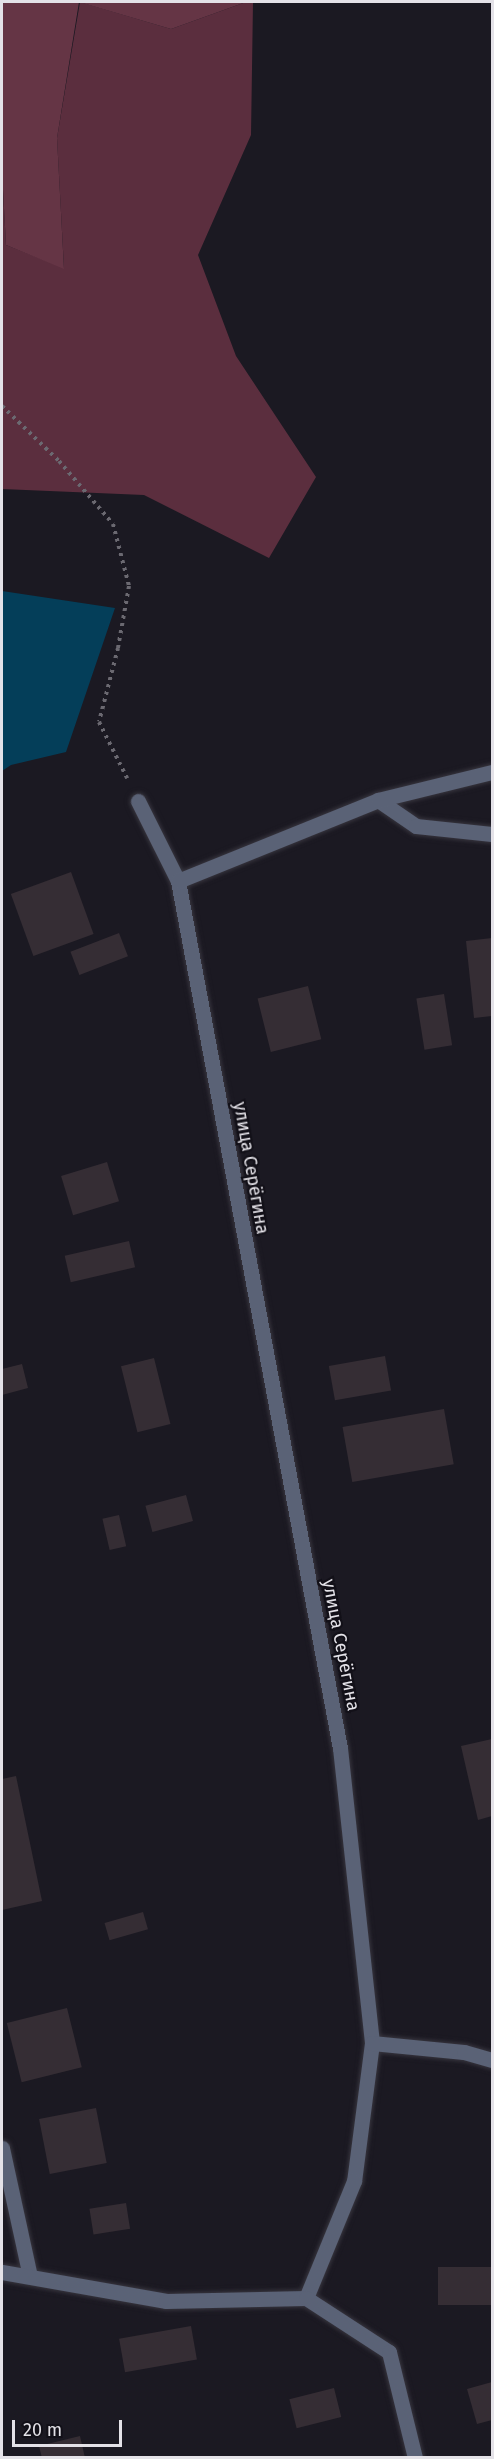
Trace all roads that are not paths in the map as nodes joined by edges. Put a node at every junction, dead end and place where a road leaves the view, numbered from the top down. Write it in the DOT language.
graph roads {
  1 [pos="492,772"];
  2 [pos="378,800"];
  3 [pos="138,801"];
  4 [pos="492,834"];
  5 [pos="178,881"];
  6 [pos="372,2043"];
  7 [pos="492,2060"];
  8 [pos="2,2148"];
  9 [pos="2,2272"];
  10 [pos="30,2276"];
  11 [pos="306,2298"];
  12 [pos="415,2457"];
  1 -- 2 [label="street"];
  2 -- 4 [label="street"];
  2 -- 5 [label="street"];
  3 -- 5 [label="street, улица Серёгина"];
  5 -- 6 [label="street, улица Серёгина"];
  6 -- 7 [label="street"];
  6 -- 11 [label="street, улица Серёгина"];
  8 -- 10 [label="street"];
  9 -- 10 [label="street"];
  10 -- 11 [label="street"];
  11 -- 12 [label="street"];
}
